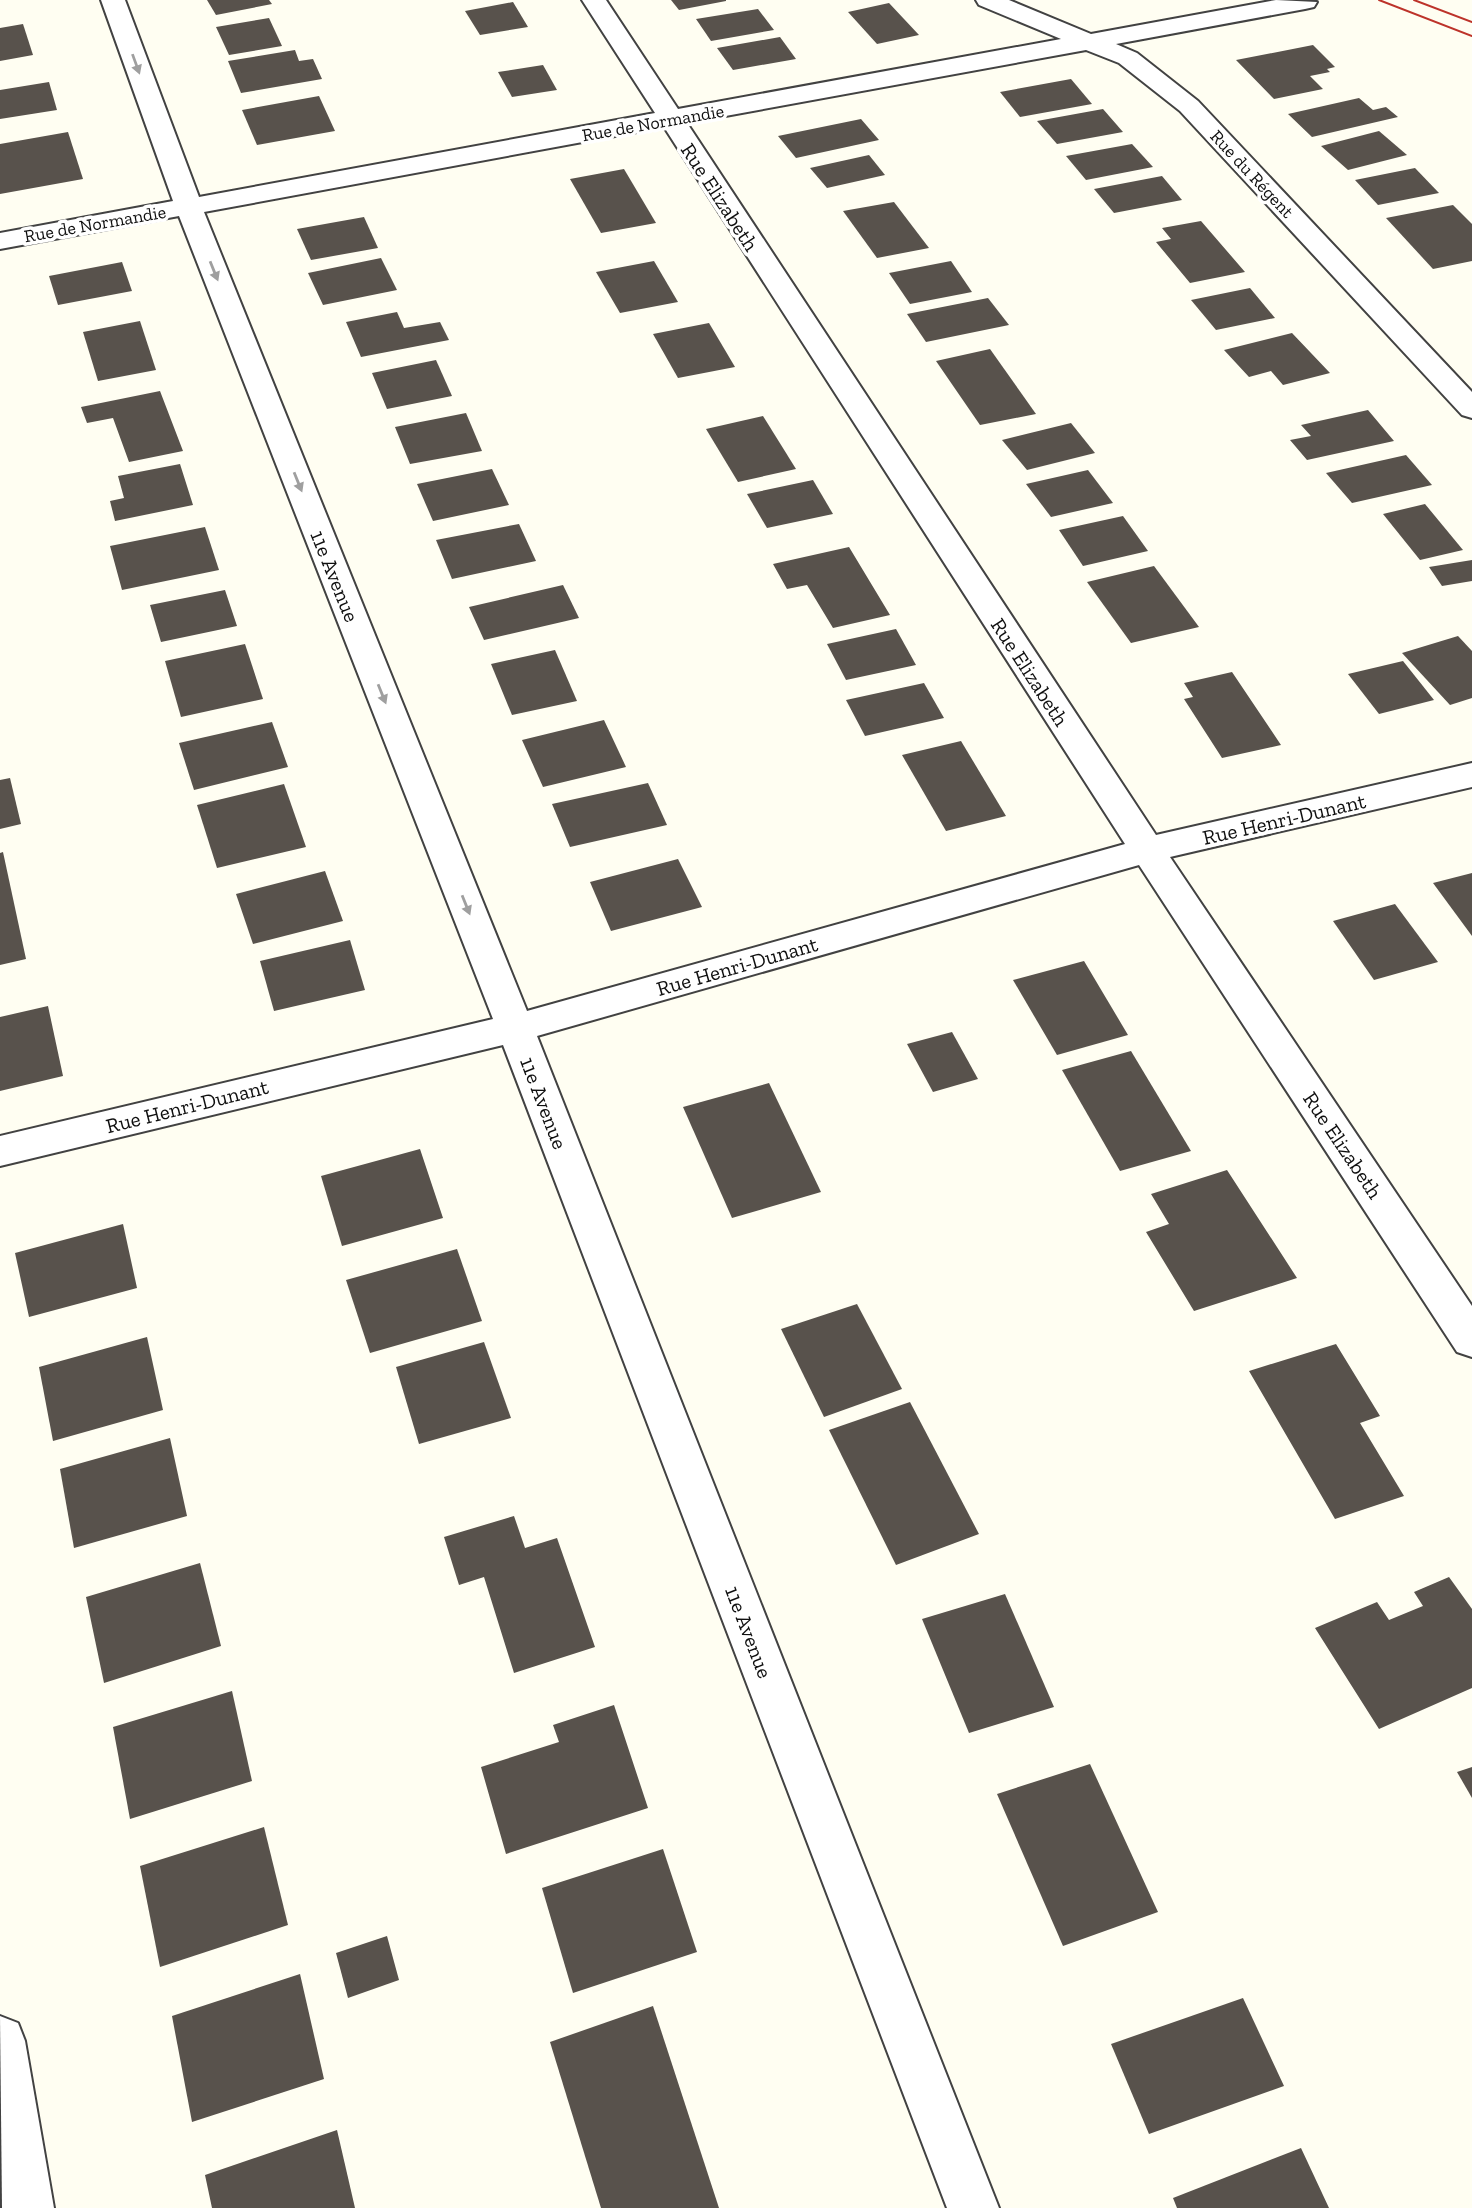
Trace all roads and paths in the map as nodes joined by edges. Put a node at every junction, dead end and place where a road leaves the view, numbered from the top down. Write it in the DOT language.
graph roads {
  1 [pos="113,0"];
  2 [pos="594,0"];
  3 [pos="988,0"];
  4 [pos="1306,2"];
  5 [pos="1084,41"];
  6 [pos="669,120"];
  7 [pos="189,207"];
  8 [pos="0,241"];
  9 [pos="1472,410"];
  10 [pos="1472,775"];
  11 [pos="1147,850"];
  12 [pos="515,1028"];
  13 [pos="0,1151"];
  14 [pos="1472,1340"];
  15 [pos="0,2041"];
  16 [pos="28,2208"];
  17 [pos="973,2208"];
  1 -- 7 [label="street, 11e Avenue, one-way"];
  2 -- 6 [label="street, Rue Elizabeth"];
  3 -- 5 [label="street, Rue du Régent"];
  4 -- 5 [label="street, Rue de Normandie"];
  5 -- 6 [label="street, Rue de Normandie"];
  5 -- 9 [label="street, Rue du Régent"];
  6 -- 7 [label="street, Rue de Normandie"];
  6 -- 11 [label="street, Rue Elizabeth"];
  7 -- 8 [label="street, Rue de Normandie"];
  7 -- 12 [label="street, 11e Avenue, one-way"];
  10 -- 11 [label="street, Rue Henri-Dunant"];
  11 -- 12 [label="street, Rue Henri-Dunant"];
  11 -- 14 [label="street, Rue Elizabeth"];
  12 -- 13 [label="street, Rue Henri-Dunant"];
  12 -- 17 [label="street, 11e Avenue"];
  15 -- 16 [label="street"];
}
